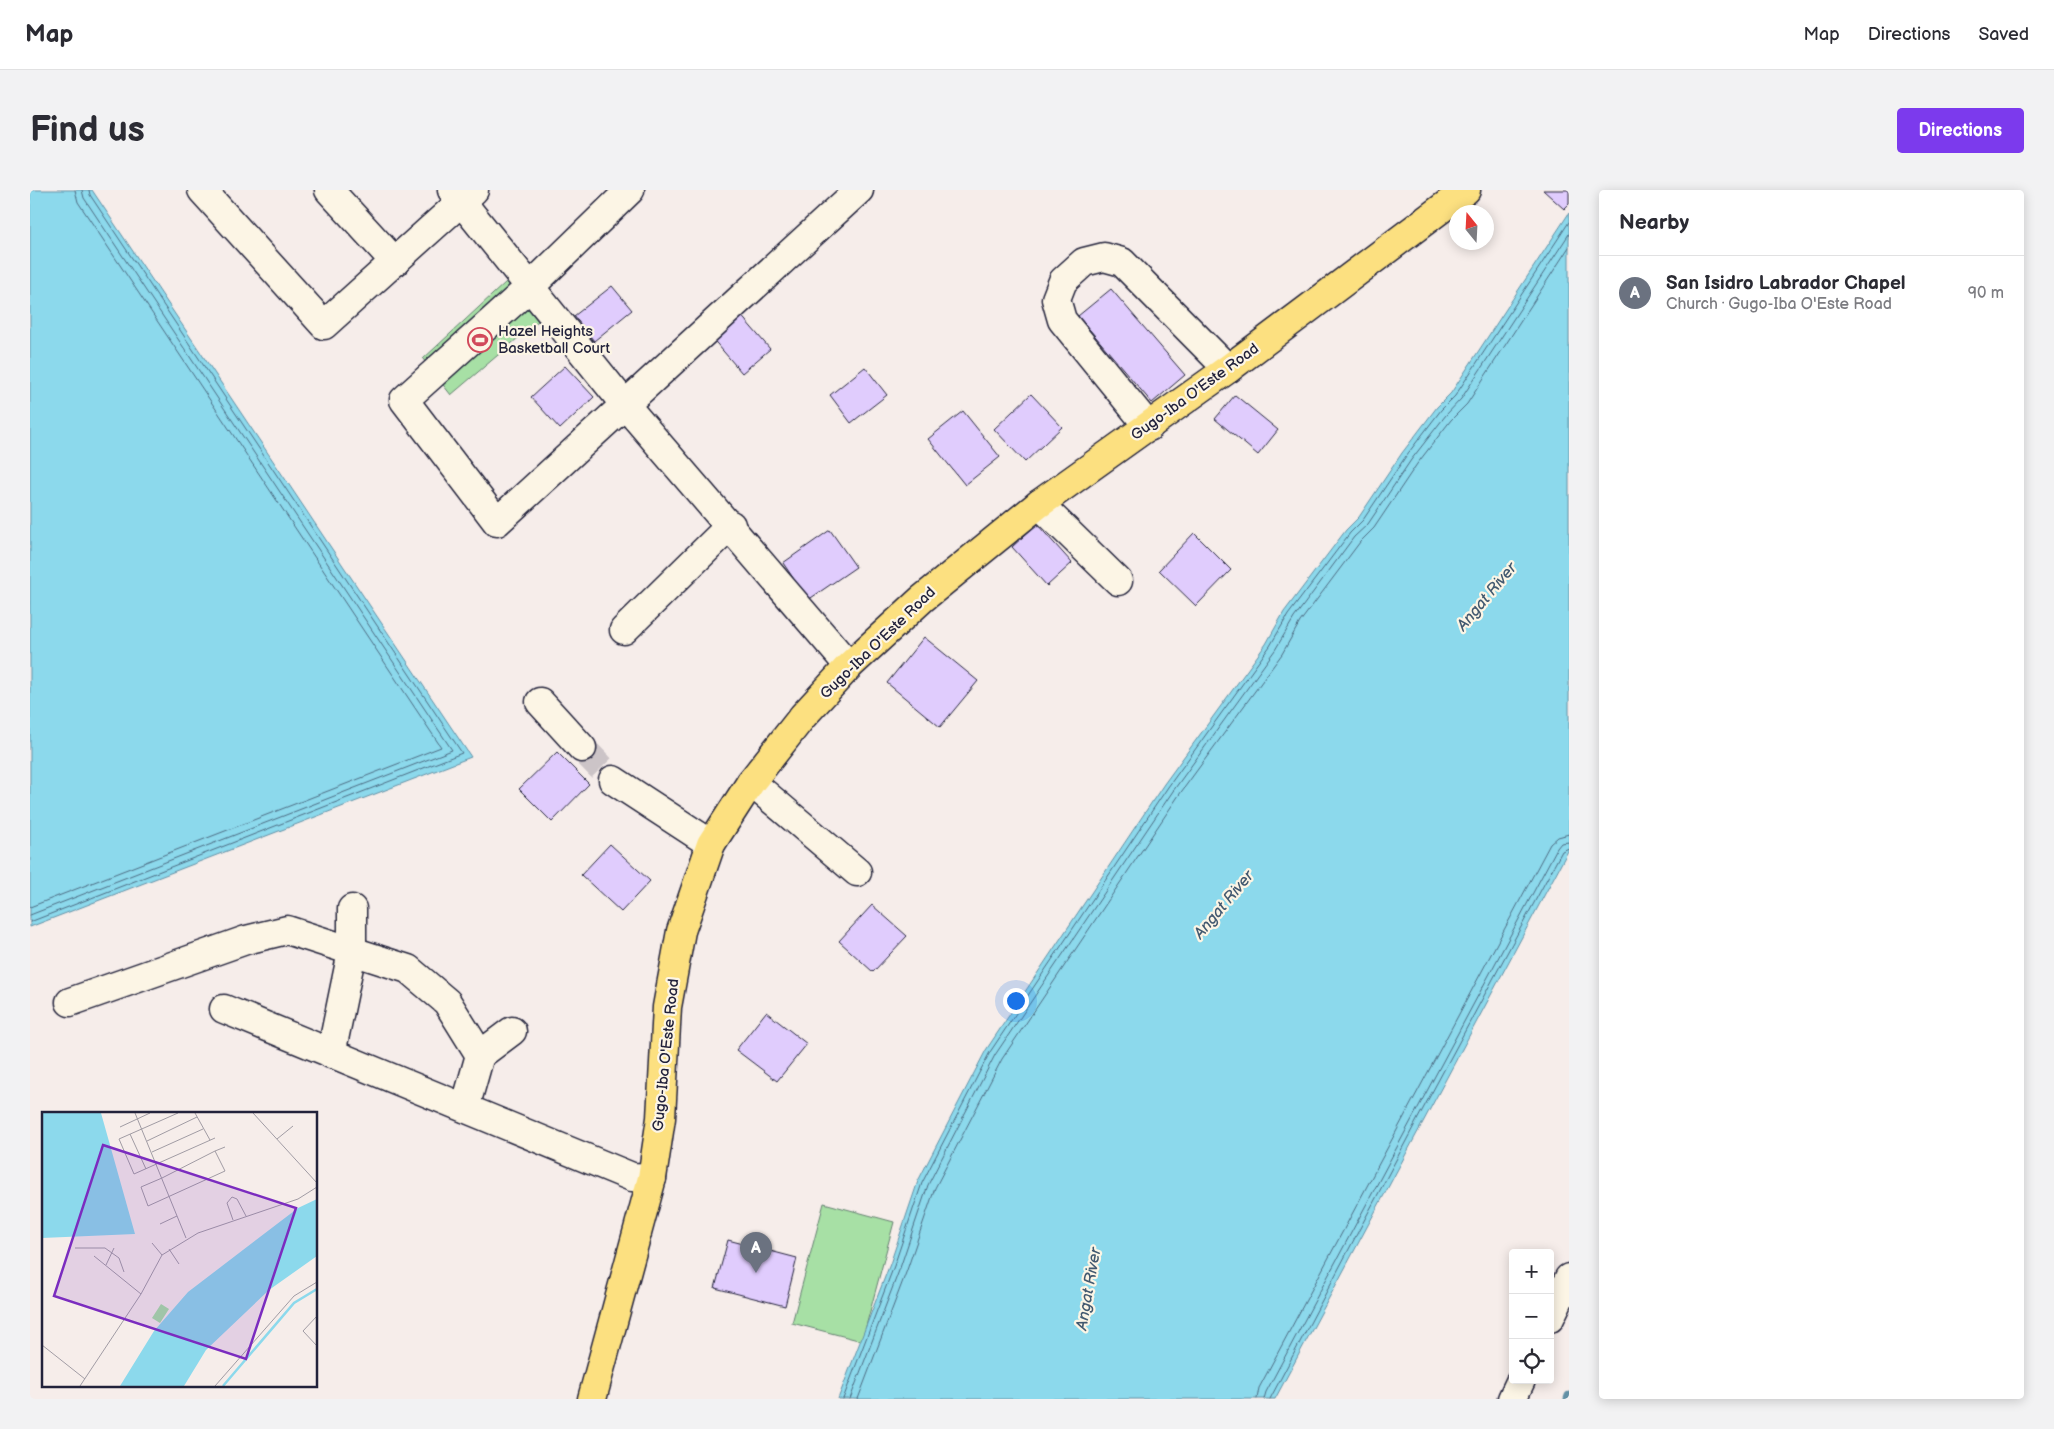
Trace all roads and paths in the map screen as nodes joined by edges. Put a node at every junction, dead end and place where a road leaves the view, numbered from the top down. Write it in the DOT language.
graph roads {
  1 [pos="202,190"];
  2 [pos="329,190"];
  3 [pos="630,190"];
  4 [pos="860,190"];
  5 [pos="1466,190"];
  6 [pos="463,194"];
  7 [pos="395,262"];
  8 [pos="531,286"];
  9 [pos="1228,369"];
  10 [pos="626,406"];
  11 [pos="1149,427"];
  12 [pos="1039,504"];
  13 [pos="730,525"];
  14 [pos="1118,581"];
  15 [pos="624,630"];
  16 [pos="849,666"];
  17 [pos="540,702"];
  18 [pos="582,748"];
  19 [pos="613,780"];
  20 [pos="751,782"];
  21 [pos="712,844"];
  22 [pos="857,872"];
  23 [pos="352,909"];
  24 [pos="352,952"];
  25 [pos="70,1002"];
  26 [pos="224,1009"];
  27 [pos="512,1031"];
  28 [pos="331,1054"];
  29 [pos="480,1055"];
  30 [pos="465,1108"];
  31 [pos="652,1178"];
  32 [pos="1569,1278"];
  33 [pos="1554,1310"];
  34 [pos="1519,1384"];
  35 [pos="592,1399"];
  36 [pos="1512,1399"];
  1 -- 7 [label="street"];
  2 -- 7 [label="street"];
  3 -- 8 [label="street"];
  4 -- 10 [label="street"];
  5 -- 9 [label="main road, Gugo-Iba O'Este Road"];
  6 -- 7 [label="street"];
  6 -- 8 [label="street"];
  8 -- 10 [label="street"];
  8 -- 10 [label="street"];
  9 -- 11 [label="main road, Gugo-Iba O'Este Road"];
  9 -- 11 [label="street"];
  10 -- 13 [label="street"];
  11 -- 12 [label="main road, Gugo-Iba O'Este Road"];
  12 -- 14 [label="street"];
  12 -- 16 [label="main road, Gugo-Iba O'Este Road"];
  13 -- 15 [label="street"];
  13 -- 16 [label="street"];
  16 -- 20 [label="main road, Gugo-Iba O'Este Road"];
  17 -- 18 [label="street"];
  19 -- 21 [label="street"];
  20 -- 21 [label="main road, Gugo-Iba O'Este Road"];
  20 -- 22 [label="street"];
  21 -- 31 [label="main road, Gugo-Iba O'Este Road"];
  23 -- 24 [label="street"];
  24 -- 25 [label="street"];
  24 -- 28 [label="street"];
  24 -- 29 [label="street"];
  26 -- 28 [label="street"];
  27 -- 29 [label="street"];
  28 -- 30 [label="street"];
  29 -- 30 [label="street"];
  30 -- 31 [label="street"];
  31 -- 35 [label="main road, Gugo-Iba O'Este Road"];
  32 -- 33 [label="street"];
  34 -- 36 [label="street"];
}
